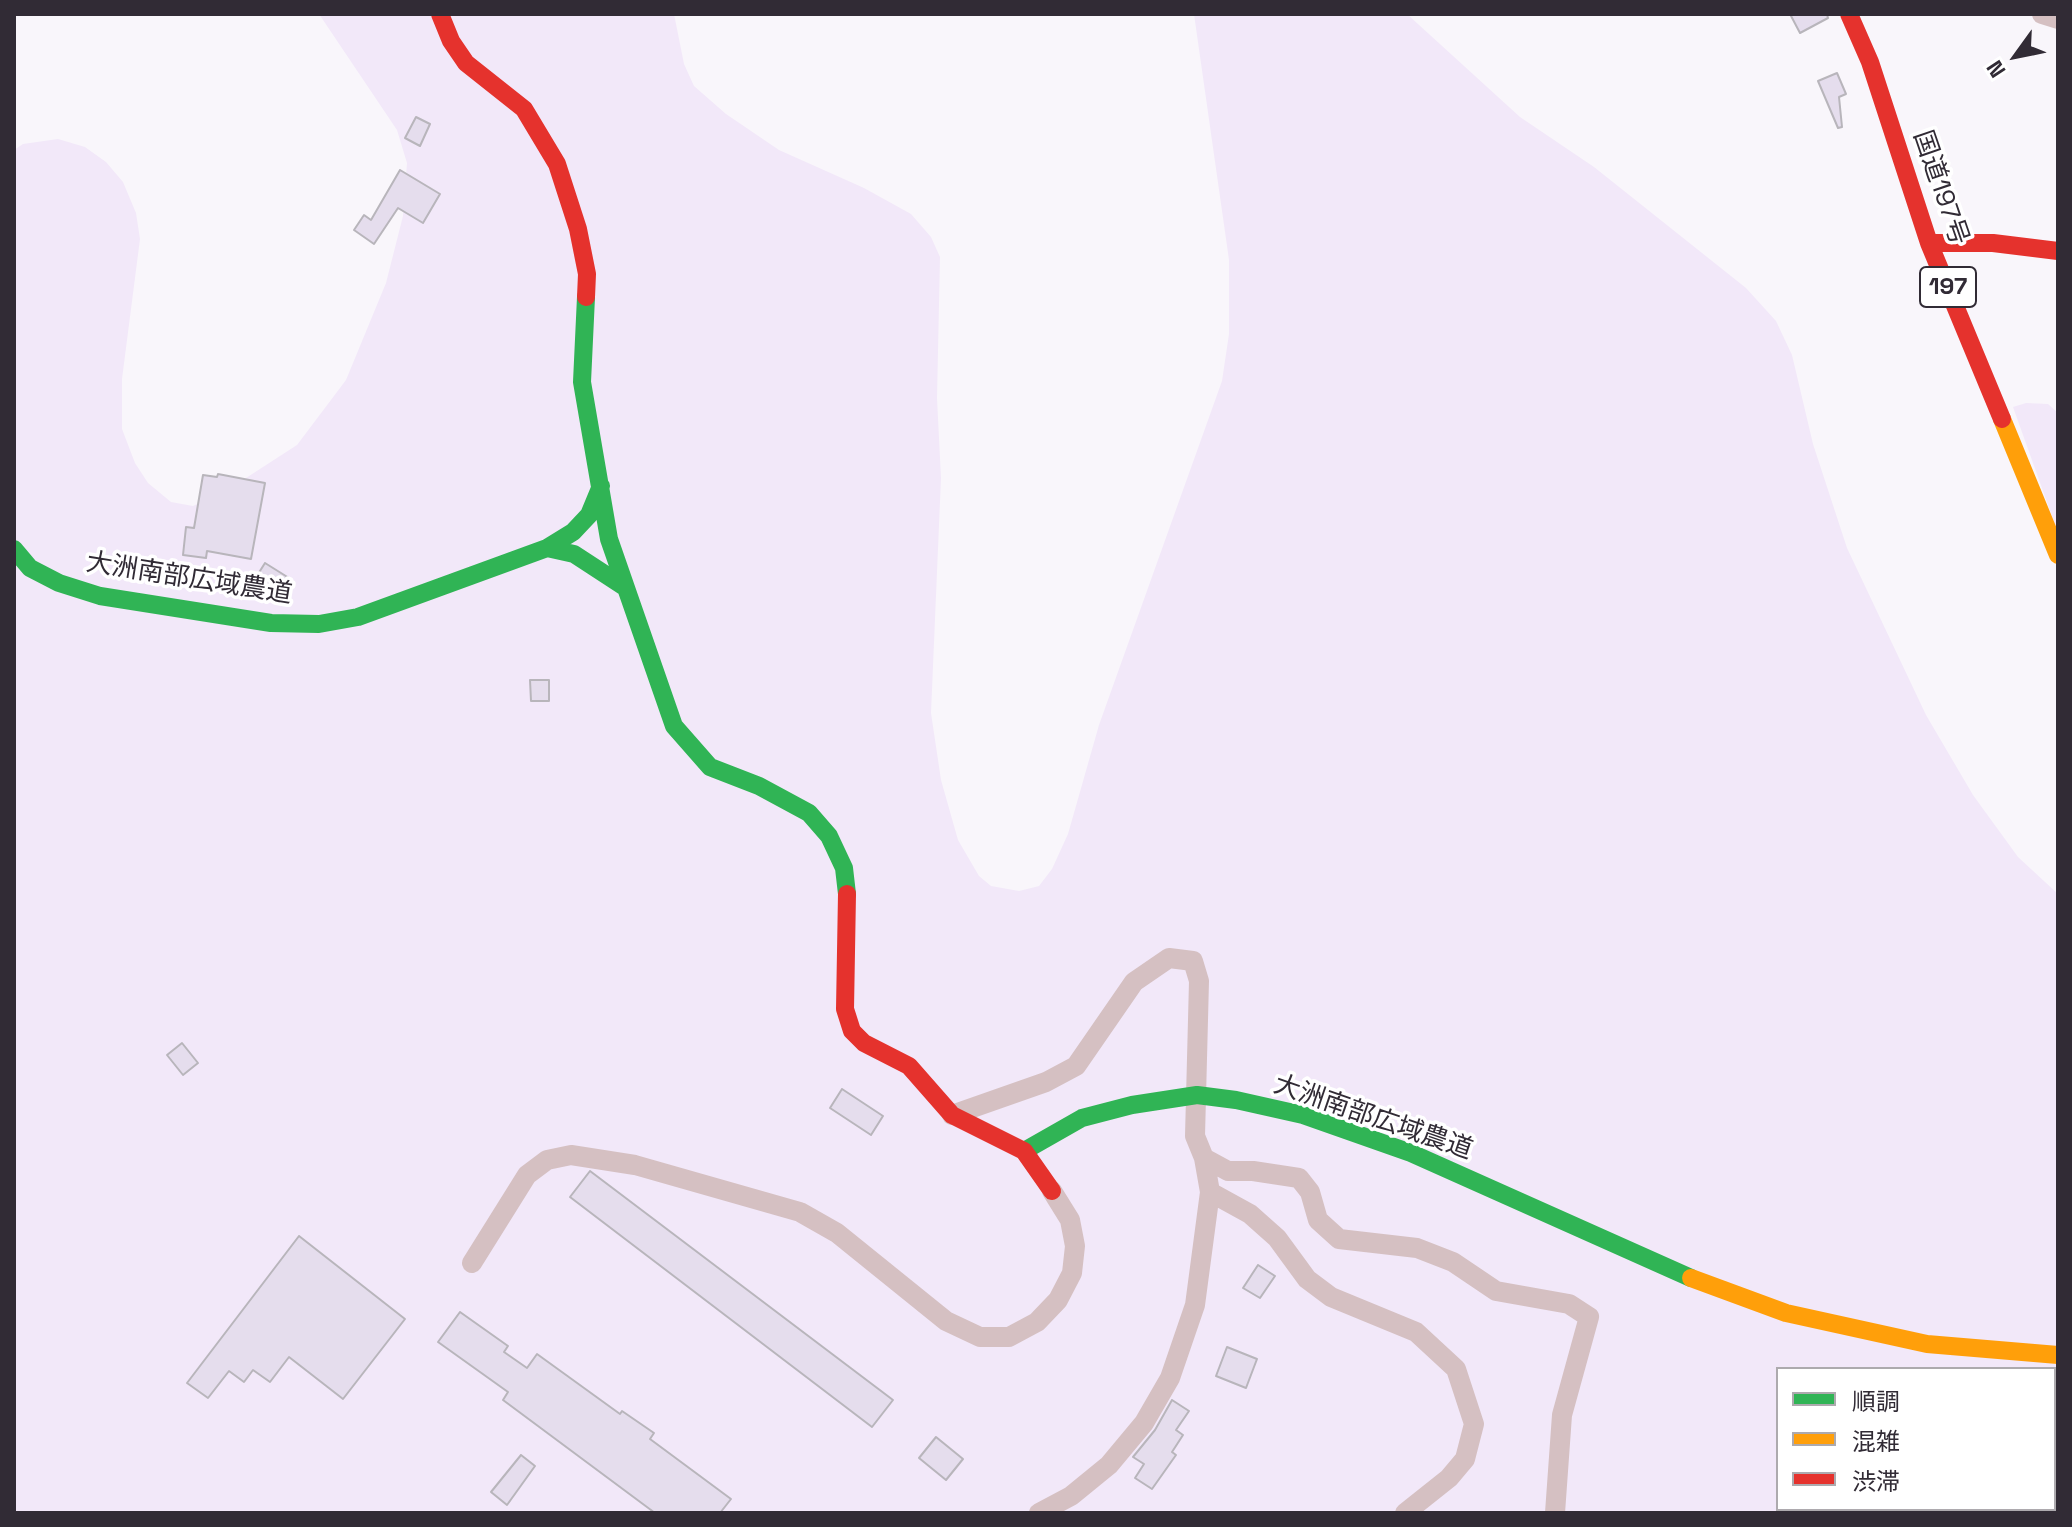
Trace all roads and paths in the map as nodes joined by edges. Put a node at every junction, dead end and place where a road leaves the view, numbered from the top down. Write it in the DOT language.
graph roads {
  1 [pos="440,14"];
  2 [pos="1849,14"];
  3 [pos="2042,14"];
  4 [pos="2058,19"];
  5 [pos="1929,243"];
  6 [pos="2058,251"];
  7 [pos="601,485"];
  8 [pos="547,548"];
  9 [pos="14,549"];
  10 [pos="2058,555"];
  11 [pos="623,586"];
  12 [pos="1197,1095"];
  13 [pos="952,1115"];
  14 [pos="1024,1151"];
  15 [pos="1204,1158"];
  16 [pos="1052,1191"];
  17 [pos="1210,1192"];
  18 [pos="472,1263"];
  19 [pos="2058,1355"];
  20 [pos="1039,1513"];
  21 [pos="1405,1513"];
  22 [pos="1555,1513"];
  1 -- 7 [label="main road"];
  2 -- 5 [label="main road, 国道197号 / 197"];
  3 -- 4 [label="street"];
  5 -- 6 [label="main road"];
  5 -- 10 [label="main road, 国道197号 / 197"];
  7 -- 8 [label="main road, 大洲南部広域農道"];
  7 -- 11 [label="main road"];
  8 -- 9 [label="main road, 大洲南部広域農道"];
  8 -- 11 [label="main road"];
  11 -- 13 [label="main road"];
  12 -- 13 [label="street"];
  12 -- 14 [label="main road, 大洲南部広域農道"];
  12 -- 15 [label="street"];
  12 -- 19 [label="main road, 大洲南部広域農道"];
  13 -- 14 [label="main road"];
  14 -- 16 [label="main road"];
  15 -- 17 [label="street"];
  15 -- 22 [label="street"];
  16 -- 18 [label="street"];
  17 -- 20 [label="street"];
  17 -- 21 [label="street"];
}
